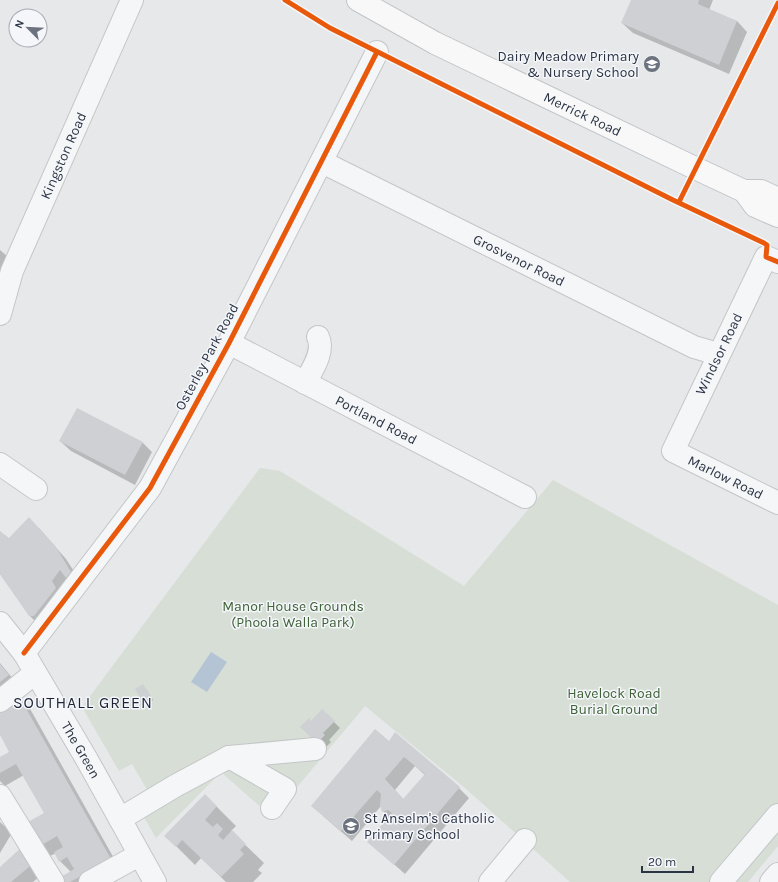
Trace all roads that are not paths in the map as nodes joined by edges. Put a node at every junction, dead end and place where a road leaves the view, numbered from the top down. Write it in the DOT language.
graph roads {
  1 [pos="132,0"];
  2 [pos="358,0"];
  3 [pos="377,52"];
  4 [pos="322,162"];
  5 [pos="744,192"];
  6 [pos="778,199"];
  7 [pos="778,216"];
  8 [pos="772,259"];
  9 [pos="0,314"];
  10 [pos="318,337"];
  11 [pos="228,343"];
  12 [pos="718,354"];
  13 [pos="305,383"];
  14 [pos="673,451"];
  15 [pos="0,464"];
  16 [pos="36,489"];
  17 [pos="525,497"];
  18 [pos="778,503"];
  19 [pos="0,623"];
  20 [pos="24,653"];
  21 [pos="35,673"];
  22 [pos="0,701"];
  23 [pos="315,749"];
  24 [pos="229,757"];
  25 [pos="0,796"];
  26 [pos="272,808"];
  27 [pos="778,815"];
  28 [pos="120,819"];
  29 [pos="525,840"];
  30 [pos="140,855"];
  31 [pos="778,874"];
  32 [pos="53,882"];
  33 [pos="90,882"];
  34 [pos="155,882"];
  35 [pos="490,882"];
  36 [pos="721,882"];
  37 [pos="771,882"];
  1 -- 9 [label="street, Kingston Road"];
  2 -- 5 [label="main road, Merrick Road"];
  3 -- 4 [label="street, Osterley Park Road"];
  4 -- 11 [label="street, Osterley Park Road"];
  4 -- 12 [label="street, Grosvenor Road"];
  5 -- 6 [label="main road, Merrick Road"];
  5 -- 7 [label="main road, Merrick Road"];
  8 -- 12 [label="street, Windsor Road"];
  10 -- 13 [label="street"];
  11 -- 13 [label="street, Portland Road"];
  11 -- 20 [label="street, Osterley Park Road"];
  12 -- 14 [label="street, Windsor Road"];
  13 -- 17 [label="street, Portland Road"];
  14 -- 18 [label="street, Marlow Road"];
  15 -- 16 [label="street"];
  19 -- 20 [label="street, The Green"];
  20 -- 21 [label="street, The Green"];
  21 -- 22 [label="street"];
  21 -- 28 [label="street, The Green"];
  23 -- 24 [label="street"];
  24 -- 26 [label="street"];
  24 -- 28 [label="street"];
  25 -- 32 [label="street"];
  27 -- 36 [label="street"];
  28 -- 30 [label="street, The Green"];
  29 -- 35 [label="street"];
  30 -- 33 [label="street"];
  30 -- 34 [label="street, The Green"];
  31 -- 37 [label="street"];
}
